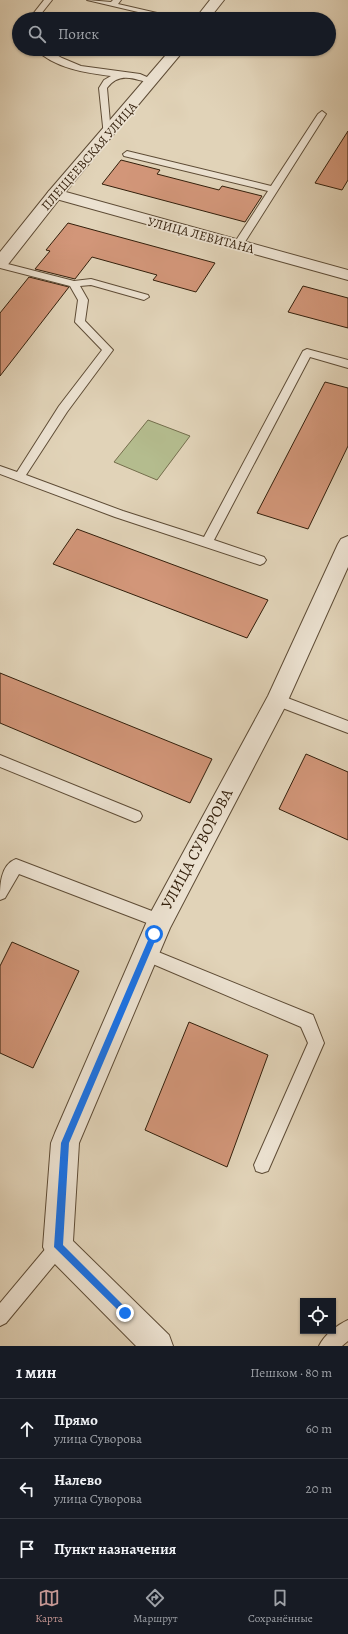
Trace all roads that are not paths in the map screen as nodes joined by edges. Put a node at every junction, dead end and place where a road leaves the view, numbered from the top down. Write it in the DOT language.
graph roads {
  1 [pos="48,0"];
  2 [pos="91,0"];
  3 [pos="217,0"];
  4 [pos="115,2"];
  5 [pos="39,12"];
  6 [pos="153,12"];
  7 [pos="208,12"];
  8 [pos="51,56"];
  9 [pos="172,56"];
  10 [pos="95,73"];
  11 [pos="131,75"];
  12 [pos="152,82"];
  13 [pos="103,88"];
  14 [pos="322,114"];
  15 [pos="107,134"];
  16 [pos="127,154"];
  17 [pos="274,190"];
  18 [pos="55,194"];
  19 [pos="238,245"];
  20 [pos="0,264"];
  21 [pos="348,275"];
  22 [pos="74,284"];
  23 [pos="144,297"];
  24 [pos="348,364"];
  25 [pos="0,470"];
  26 [pos="19,477"];
  27 [pos="207,542"];
  28 [pos="348,544"];
  29 [pos="260,560"];
  30 [pos="277,700"];
  31 [pos="348,727"];
  32 [pos="0,761"];
  33 [pos="135,816"];
  34 [pos="0,893"];
  35 [pos="160,921"];
  36 [pos="146,954"];
  37 [pos="262,1165"];
  38 [pos="58,1247"];
  39 [pos="0,1317"];
  40 [pos="348,1329"];
  41 [pos="149,1344"];
  42 [pos="328,1346"];
  1 -- 5 [label="lane"];
  2 -- 4 [label="lane"];
  3 -- 7 [label="street"];
  4 -- 6 [label="lane"];
  8 -- 10 [label="lane"];
  9 -- 12 [label="street, ПЛЕЩЕЕВСКАЯ УЛИЦА"];
  10 -- 11 [label="lane"];
  10 -- 13 [label="lane"];
  11 -- 12 [label="lane"];
  11 -- 13 [label="lane"];
  12 -- 15 [label="street, ПЛЕЩЕЕВСКАЯ УЛИЦА"];
  13 -- 15 [label="lane"];
  14 -- 17 [label="lane"];
  15 -- 18 [label="street, ПЛЕЩЕЕВСКАЯ УЛИЦА"];
  16 -- 17 [label="lane"];
  17 -- 19 [label="lane"];
  18 -- 19 [label="street, УЛИЦА ЛЕВИТАНА"];
  18 -- 20 [label="street, ПЛЕЩЕЕВСКАЯ УЛИЦА"];
  19 -- 21 [label="street, УЛИЦА ЛЕВИТАНА"];
  20 -- 22 [label="lane"];
  22 -- 23 [label="lane"];
  22 -- 26 [label="lane"];
  24 -- 27 [label="lane"];
  25 -- 26 [label="lane"];
  26 -- 27 [label="lane"];
  27 -- 29 [label="lane"];
  28 -- 30 [label="street, УЛИЦА СУВОРОВА"];
  30 -- 31 [label="lane"];
  30 -- 35 [label="street, УЛИЦА СУВОРОВА"];
  32 -- 33 [label="lane"];
  34 -- 35 [label="lane"];
  35 -- 36 [label="street, УЛИЦА СУВОРОВА"];
  36 -- 37 [label="lane"];
  36 -- 38 [label="street, УЛИЦА СУВОРОВА"];
  38 -- 39 [label="lane"];
  38 -- 41 [label="street"];
  40 -- 42 [label="lane"];
}
